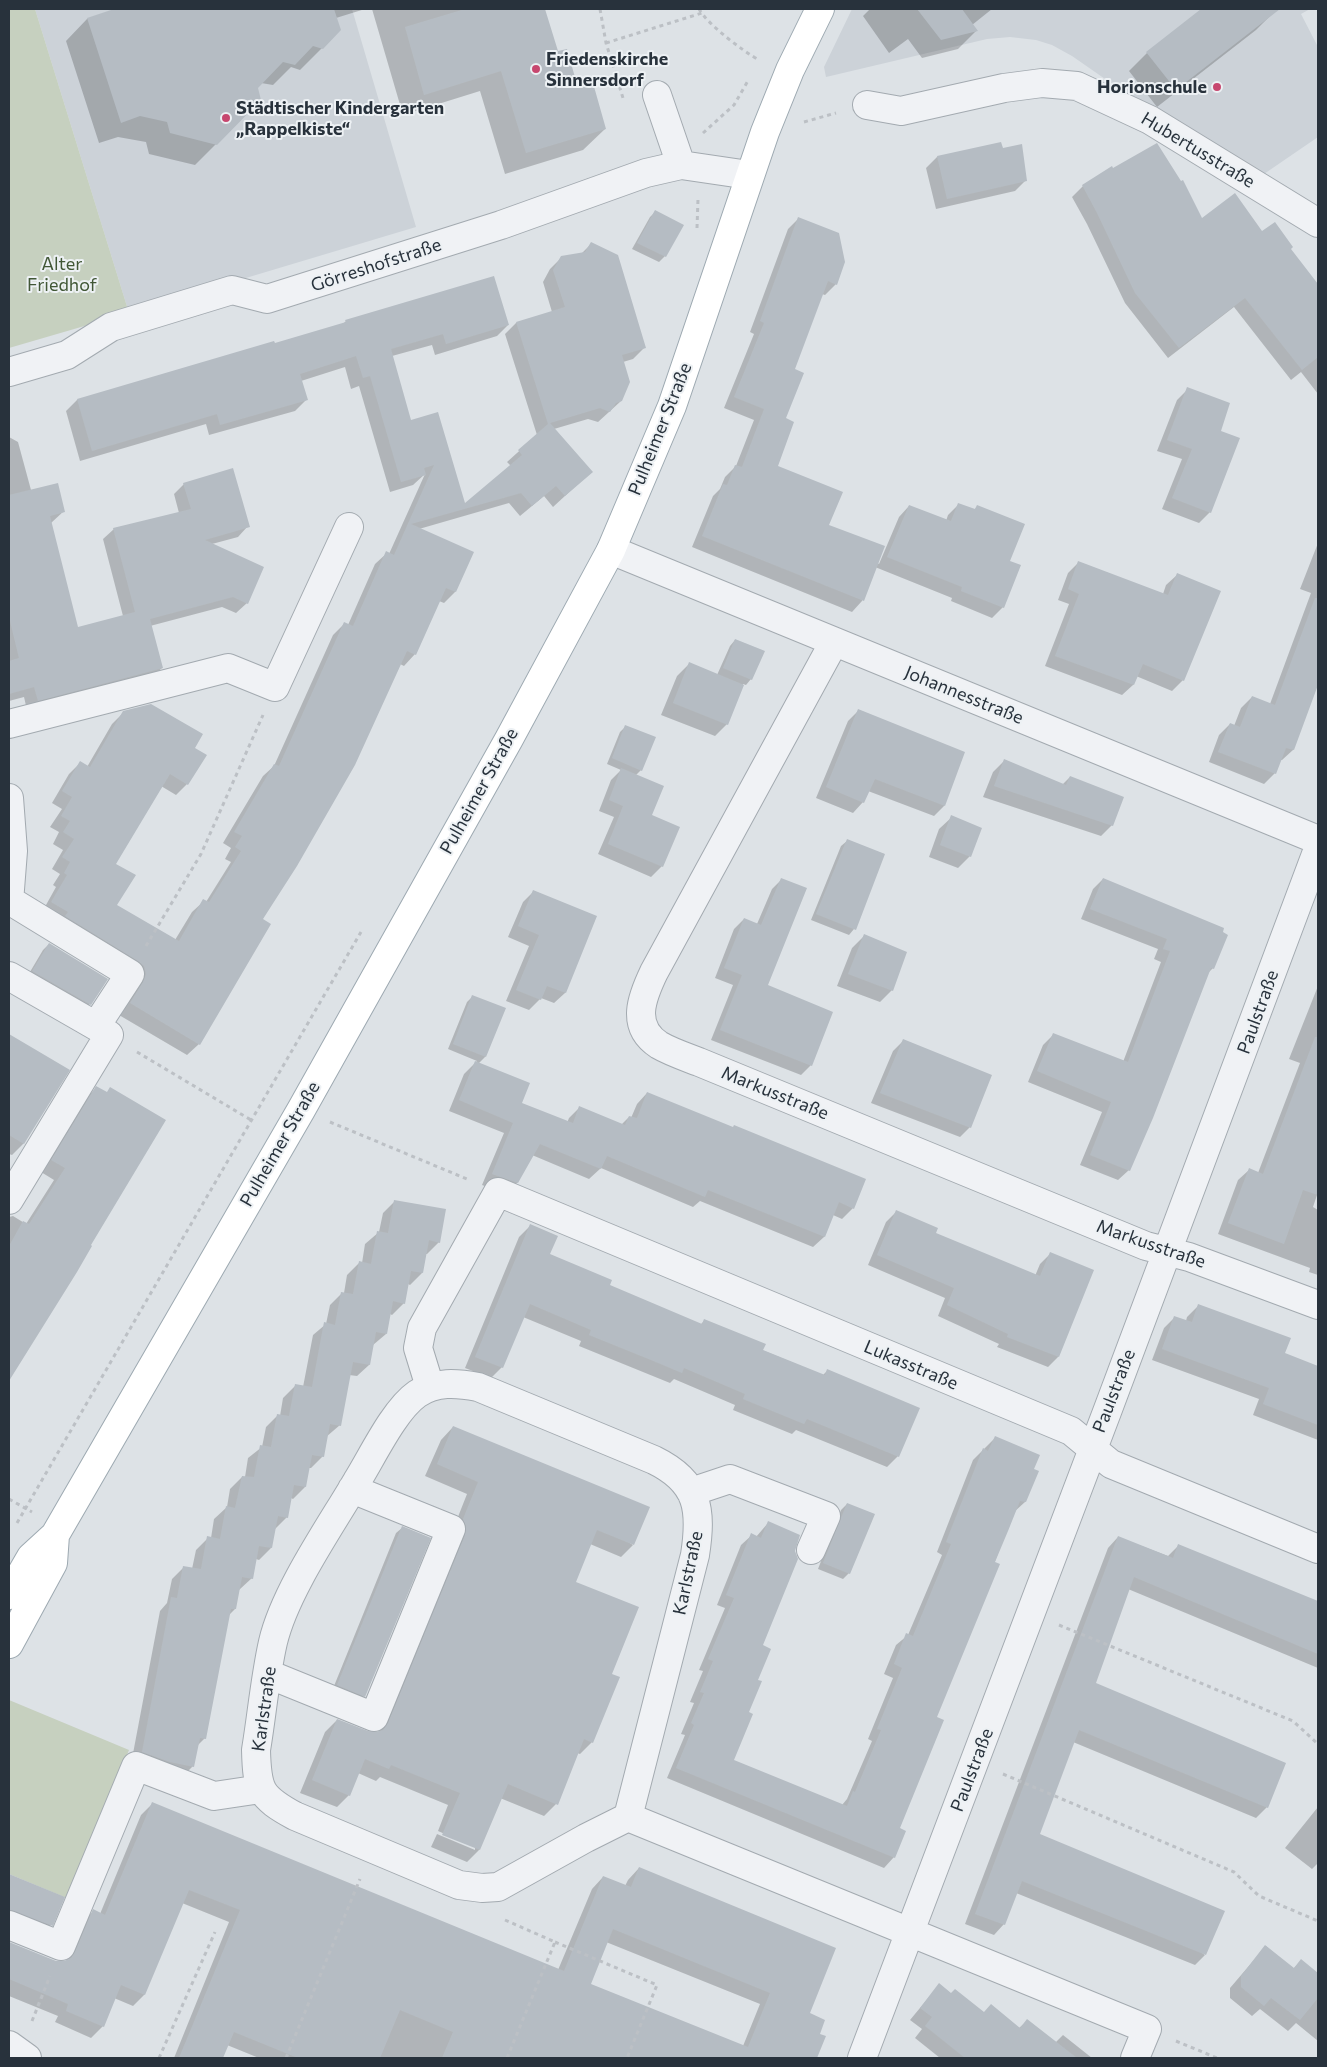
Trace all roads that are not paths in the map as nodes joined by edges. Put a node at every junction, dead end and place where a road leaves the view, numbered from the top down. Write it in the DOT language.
graph roads {
  1 [pos="820,9"];
  2 [pos="657,95"];
  3 [pos="867,105"];
  4 [pos="690,165"];
  5 [pos="749,175"];
  6 [pos="1318,223"];
  7 [pos="9,372"];
  8 [pos="349,527"];
  9 [pos="611,550"];
  10 [pos="834,642"];
  11 [pos="9,724"];
  12 [pos="9,798"];
  13 [pos="1318,840"];
  14 [pos="1318,849"];
  15 [pos="9,901"];
  16 [pos="9,976"];
  17 [pos="102,1030"];
  18 [pos="9,1200"];
  19 [pos="1169,1251"];
  20 [pos="1318,1305"];
  21 [pos="430,1387"];
  22 [pos="1092,1449"];
  23 [pos="352,1489"];
  24 [pos="691,1492"];
  25 [pos="55,1535"];
  26 [pos="1318,1549"];
  27 [pos="811,1550"];
  28 [pos="9,1595"];
  29 [pos="9,1644"];
  30 [pos="268,1674"];
  31 [pos="261,1789"];
  32 [pos="628,1817"];
  33 [pos="9,1925"];
  34 [pos="910,1933"];
  35 [pos="9,2045"];
  36 [pos="27,2058"];
  37 [pos="862,2058"];
  38 [pos="1135,2058"];
  1 -- 5 [label="main road, Pulheimer Straße"];
  2 -- 4 [label="street"];
  3 -- 6 [label="street, Hubertusstraße"];
  4 -- 5 [label="street, Görreshofstraße"];
  4 -- 7 [label="street, Görreshofstraße"];
  5 -- 9 [label="main road, Pulheimer Straße"];
  8 -- 11 [label="street"];
  9 -- 10 [label="street, Johannesstraße"];
  9 -- 25 [label="main road, Pulheimer Straße"];
  10 -- 13 [label="street, Johannesstraße"];
  10 -- 19 [label="street, Markusstraße"];
  12 -- 15 [label="street"];
  14 -- 19 [label="street, Paulstraße"];
  15 -- 17 [label="street"];
  16 -- 17 [label="street"];
  17 -- 18 [label="street"];
  19 -- 20 [label="street, Markusstraße"];
  19 -- 22 [label="street, Paulstraße"];
  21 -- 22 [label="street, Lukasstraße"];
  21 -- 23 [label="street, Karlstraße"];
  21 -- 24 [label="street, Karlstraße"];
  22 -- 26 [label="street, Lukasstraße"];
  22 -- 34 [label="street, Paulstraße"];
  23 -- 30 [label="street, Karlstraße"];
  23 -- 30 [label="street"];
  24 -- 27 [label="street"];
  24 -- 32 [label="street, Karlstraße"];
  25 -- 28 [label="main road, Pulheimer Straße"];
  25 -- 29 [label="main road, Pulheimer Straße"];
  30 -- 31 [label="street, Karlstraße"];
  31 -- 32 [label="street"];
  31 -- 33 [label="street"];
  32 -- 34 [label="street"];
  34 -- 37 [label="street, Paulstraße"];
  34 -- 38 [label="street"];
  35 -- 36 [label="street"];
}
